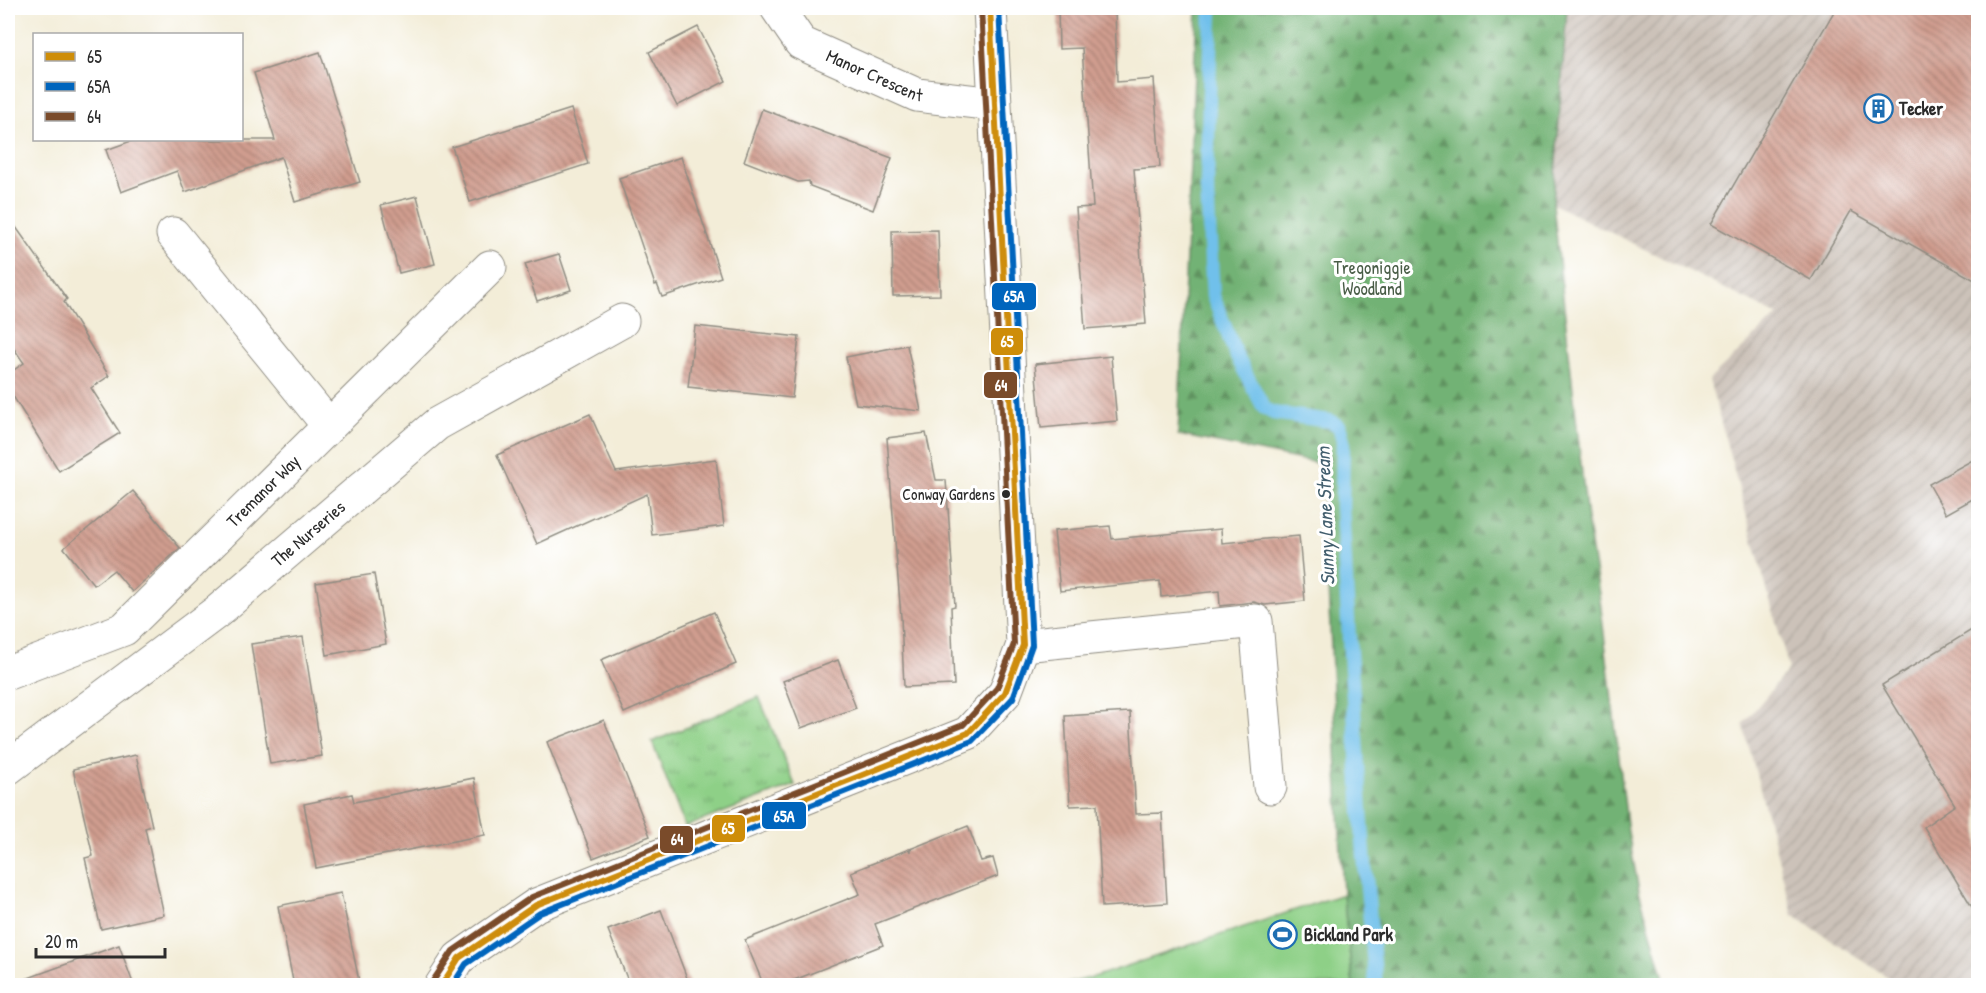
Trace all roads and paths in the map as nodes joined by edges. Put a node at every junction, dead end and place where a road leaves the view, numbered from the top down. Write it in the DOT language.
graph roads {
  1 [pos="777,8"];
  2 [pos="990,8"];
  3 [pos="994,104"];
  4 [pos="173,234"];
  5 [pos="490,267"];
  6 [pos="622,321"];
  7 [pos="329,426"];
  8 [pos="1023,645"];
  9 [pos="8,673"];
  10 [pos="8,768"];
  11 [pos="1270,787"];
  12 [pos="441,986"];
  1 -- 3 [label="street, Manor Crescent"];
  2 -- 3 [label="street"];
  3 -- 8 [label="street"];
  4 -- 7 [label="street"];
  5 -- 7 [label="street, Tremanor Way"];
  6 -- 10 [label="street, The Nurseries"];
  7 -- 9 [label="street, Tremanor Way"];
  8 -- 11 [label="street"];
  8 -- 12 [label="street"];
}
